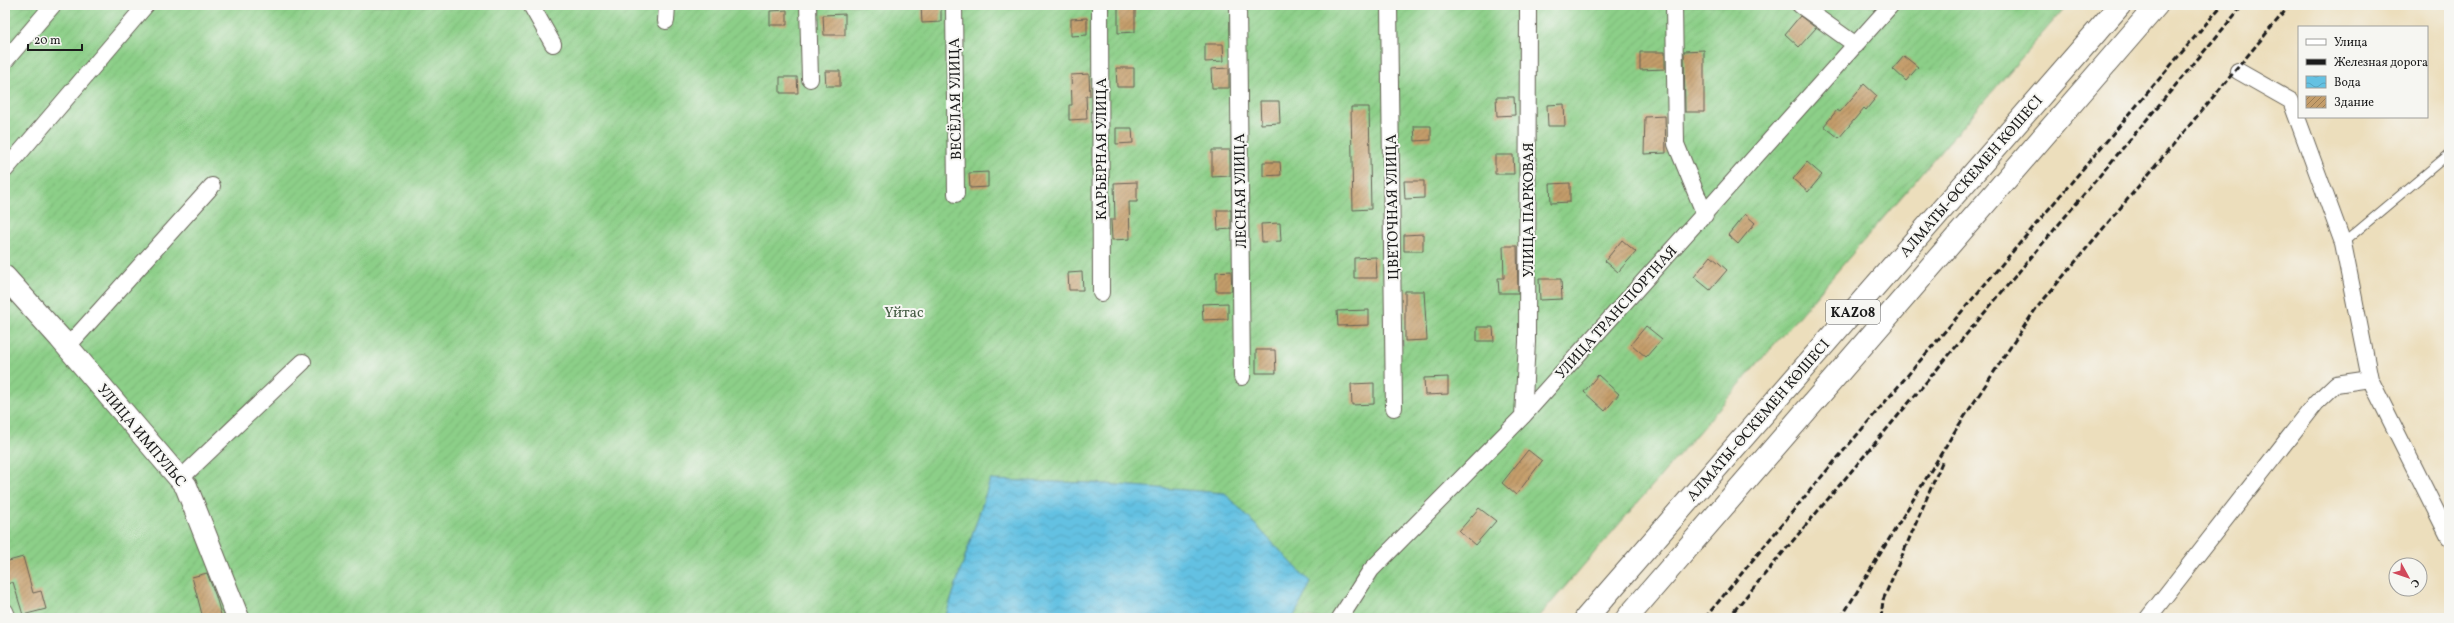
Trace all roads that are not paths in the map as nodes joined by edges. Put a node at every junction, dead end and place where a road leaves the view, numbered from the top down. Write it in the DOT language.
graph roads {
  1 [pos="53,5"];
  2 [pos="146,5"];
  3 [pos="531,5"];
  4 [pos="808,5"];
  5 [pos="954,5"];
  6 [pos="1100,5"];
  7 [pos="1238,5"];
  8 [pos="1388,5"];
  9 [pos="1528,5"];
  10 [pos="1674,5"];
  11 [pos="1800,5"];
  12 [pos="1892,5"];
  13 [pos="2120,5"];
  14 [pos="2157,5"];
  15 [pos="553,44"];
  16 [pos="1856,45"];
  17 [pos="5,61"];
  18 [pos="2238,71"];
  19 [pos="810,79"];
  20 [pos="2018,122"];
  21 [pos="2039,141"];
  22 [pos="2449,154"];
  23 [pos="5,170"];
  24 [pos="212,186"];
  25 [pos="956,194"];
  26 [pos="1705,215"];
  27 [pos="2344,243"];
  28 [pos="5,276"];
  29 [pos="1101,293"];
  30 [pos="68,346"];
  31 [pos="303,362"];
  32 [pos="1242,377"];
  33 [pos="2370,379"];
  34 [pos="1394,408"];
  35 [pos="1523,416"];
  36 [pos="180,479"];
  37 [pos="2449,537"];
  38 [pos="5,610"];
  39 [pos="8,618"];
  40 [pos="238,618"];
  41 [pos="1340,618"];
  42 [pos="1586,618"];
  43 [pos="1627,618"];
  44 [pos="2148,618"];
  1 -- 17 [label="street"];
  2 -- 23 [label="street"];
  3 -- 15 [label="street"];
  4 -- 19 [label="street"];
  5 -- 25 [label="street, ВЕСЁЛАЯ УЛИЦА"];
  6 -- 29 [label="street, КАРЬЕРНАЯ УЛИЦА"];
  7 -- 32 [label="street, ЛЕСНАЯ УЛИЦА"];
  8 -- 34 [label="street, ЦВЕТОЧНАЯ УЛИЦА"];
  9 -- 35 [label="street, УЛИЦА ПАРКОВАЯ"];
  10 -- 26 [label="street"];
  11 -- 16 [label="street"];
  12 -- 16 [label="street, УЛИЦА ТРАНСПОРТНАЯ"];
  13 -- 20 [label="main road, АЛМАТЫ-ӨСКЕМЕН КӨШЕСІ / KAZ08"];
  14 -- 21 [label="main road, АЛМАТЫ-ӨСКЕМЕН КӨШЕСІ / KAZ08"];
  16 -- 26 [label="street, УЛИЦА ТРАНСПОРТНАЯ"];
  18 -- 27 [label="street"];
  20 -- 21 [label="main road"];
  20 -- 42 [label="main road, АЛМАТЫ-ӨСКЕМЕН КӨШЕСІ / KAZ08"];
  21 -- 43 [label="main road, АЛМАТЫ-ӨСКЕМЕН КӨШЕСІ / KAZ08"];
  22 -- 27 [label="lane"];
  24 -- 30 [label="street"];
  26 -- 35 [label="street, УЛИЦА ТРАНСПОРТНАЯ"];
  27 -- 33 [label="street"];
  28 -- 30 [label="main road, УЛИЦА ИМПУЛЬС"];
  30 -- 36 [label="main road, УЛИЦА ИМПУЛЬС"];
  31 -- 36 [label="street"];
  33 -- 37 [label="street"];
  33 -- 44 [label="street"];
  35 -- 41 [label="street, УЛИЦА ТРАНСПОРТНАЯ"];
  36 -- 40 [label="main road, УЛИЦА ИМПУЛЬС"];
  38 -- 39 [label="street"];
}
